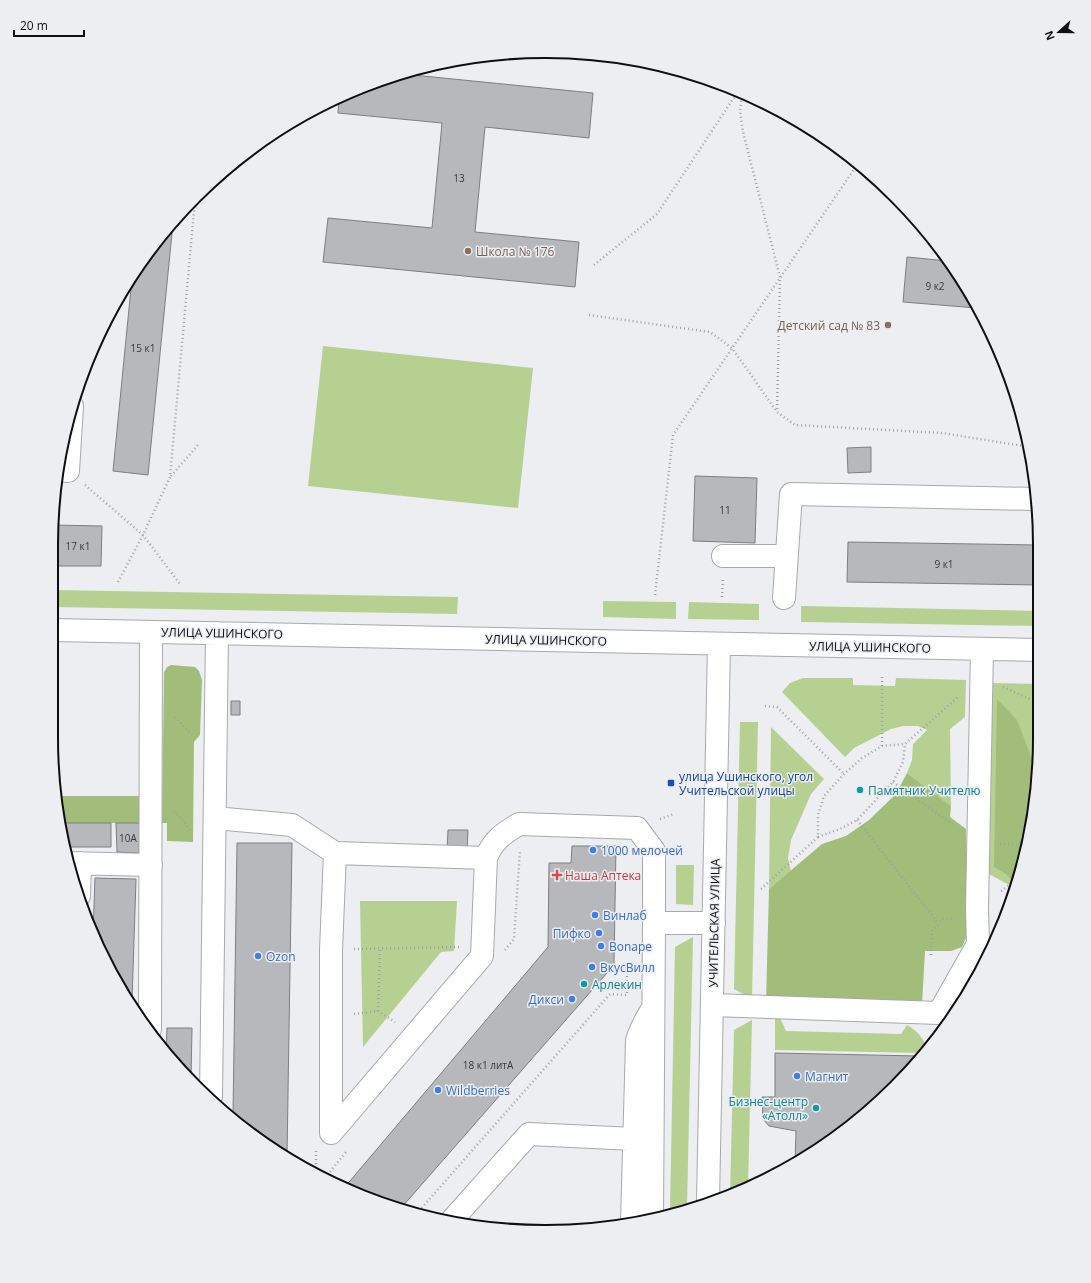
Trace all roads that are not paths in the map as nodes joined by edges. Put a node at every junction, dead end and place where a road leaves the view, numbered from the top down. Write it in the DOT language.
graph roads {
  1 [pos="1031,499"];
  2 [pos="724,556"];
  3 [pos="786,556"];
  4 [pos="784,598"];
  5 [pos="58,630"];
  6 [pos="151,632"];
  7 [pos="217,633"];
  8 [pos="719,644"];
  9 [pos="982,649"];
  10 [pos="1033,650"];
  11 [pos="215,818"];
  12 [pos="335,853"];
  13 [pos="486,858"];
  14 [pos="74,863"];
  15 [pos="151,865"];
  16 [pos="654,923"];
  17 [pos="714,923"];
  18 [pos="985,944"];
  19 [pos="712,1005"];
  20 [pos="941,1021"];
  21 [pos="150,1022"];
  22 [pos="211,1092"];
  23 [pos="643,1139"];
  24 [pos="708,1197"];
  25 [pos="652,1213"];
  26 [pos="455,1217"];
  27 [pos="633,1217"];
  1 -- 3 [label="street"];
  2 -- 3 [label="street"];
  3 -- 4 [label="street"];
  5 -- 6 [label="street, УЛИЦА УШИНСКОГО"];
  6 -- 7 [label="street, УЛИЦА УШИНСКОГО"];
  6 -- 15 [label="street"];
  7 -- 8 [label="street, УЛИЦА УШИНСКОГО"];
  7 -- 11 [label="street"];
  8 -- 9 [label="street, УЛИЦА УШИНСКОГО"];
  8 -- 17 [label="street, УЧИТЕЛЬСКАЯ УЛИЦА"];
  9 -- 10 [label="street, УЛИЦА УШИНСКОГО"];
  9 -- 18 [label="street"];
  11 -- 12 [label="street"];
  11 -- 22 [label="street"];
  12 -- 13 [label="street"];
  12 -- 13 [label="street"];
  13 -- 16 [label="street"];
  14 -- 15 [label="street"];
  15 -- 21 [label="street"];
  16 -- 17 [label="street"];
  16 -- 23 [label="street"];
  17 -- 19 [label="street, УЧИТЕЛЬСКАЯ УЛИЦА"];
  18 -- 20 [label="street"];
  19 -- 20 [label="street"];
  19 -- 24 [label="street, УЧИТЕЛЬСКАЯ УЛИЦА"];
  23 -- 25 [label="street"];
  23 -- 26 [label="street"];
  23 -- 27 [label="street"];
}
